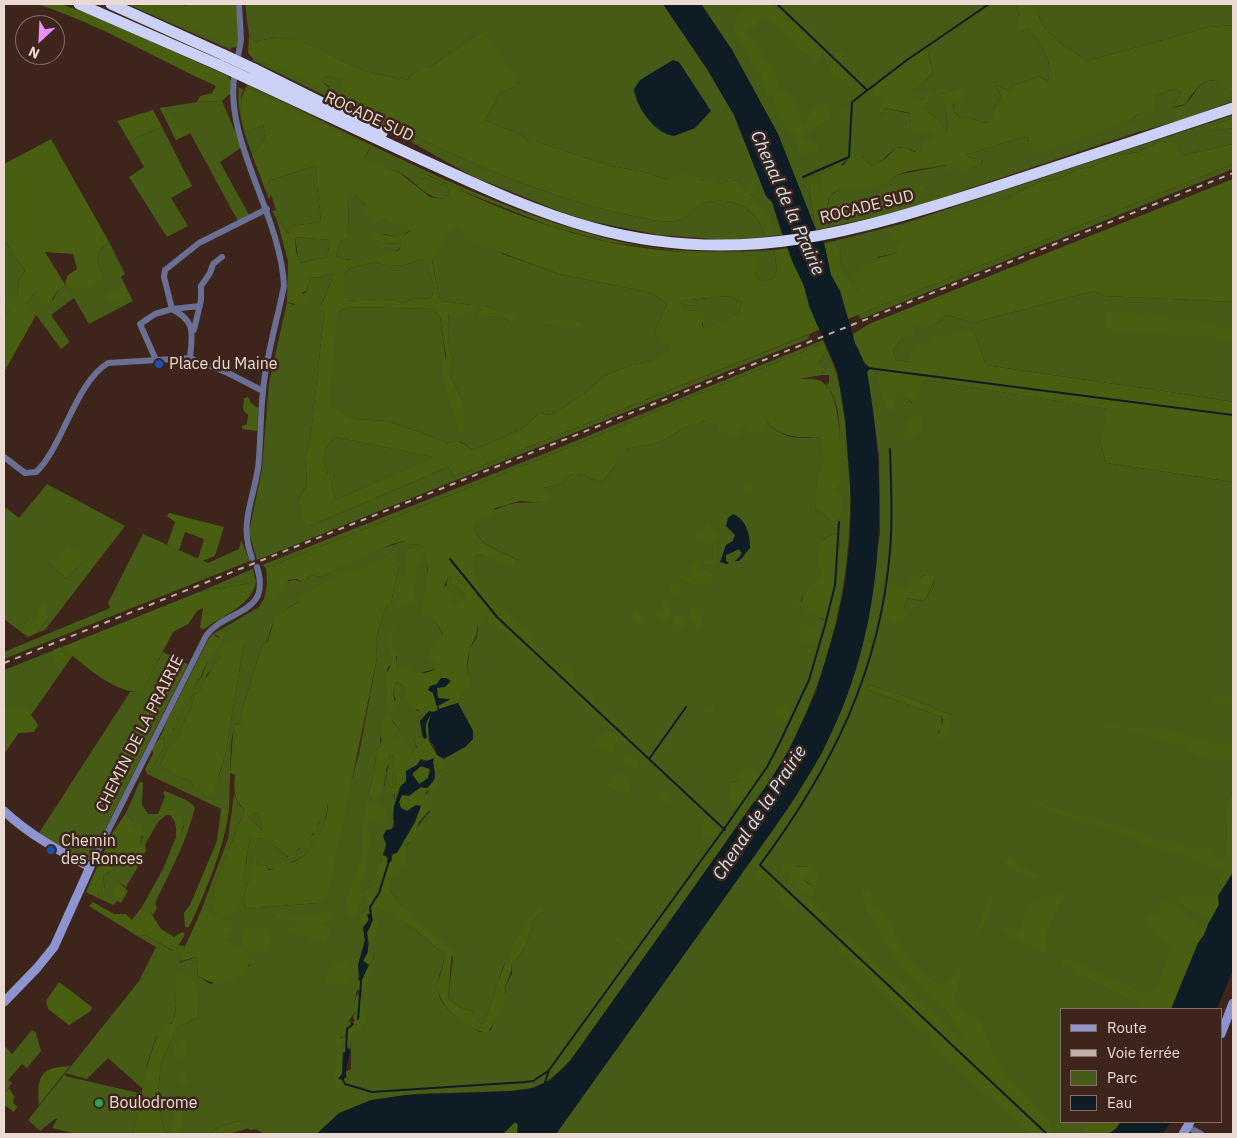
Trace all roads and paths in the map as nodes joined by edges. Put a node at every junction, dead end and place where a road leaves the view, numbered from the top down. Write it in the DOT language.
graph roads {
  1 [pos="79,4"];
  2 [pos="111,4"];
  3 [pos="239,4"];
  4 [pos="223,61"];
  5 [pos="1232,109"];
  6 [pos="267,209"];
  7 [pos="222,257"];
  8 [pos="200,306"];
  9 [pos="172,309"];
  10 [pos="193,336"];
  11 [pos="190,358"];
  12 [pos="156,360"];
  13 [pos="263,391"];
  14 [pos="4,457"];
  15 [pos="252,558"];
  16 [pos="257,567"];
  17 [pos="4,811"];
  18 [pos="90,867"];
  19 [pos="4,1002"];
  20 [pos="1233,1003"];
  21 [pos="1222,1031"];
  22 [pos="1187,1128"];
  23 [pos="1202,1134"];
  1 -- 4 [label="highway"];
  2 -- 4 [label="highway"];
  3 -- 6 [label="street"];
  4 -- 5 [label="highway, ROCADE SUD, bridge"];
  6 -- 9 [label="street"];
  6 -- 13 [label="street"];
  7 -- 8 [label="street"];
  8 -- 9 [label="street"];
  8 -- 10 [label="street"];
  9 -- 10 [label="street"];
  9 -- 12 [label="street"];
  10 -- 11 [label="street"];
  11 -- 12 [label="street"];
  11 -- 13 [label="street"];
  12 -- 14 [label="street"];
  13 -- 15 [label="street"];
  16 -- 18 [label="street, CHEMIN DE LA PRAIRIE"];
  17 -- 18 [label="street"];
  18 -- 19 [label="street, CHEMIN DE LA PRAIRIE"];
  20 -- 21 [label="street"];
  22 -- 23 [label="street"];
}
